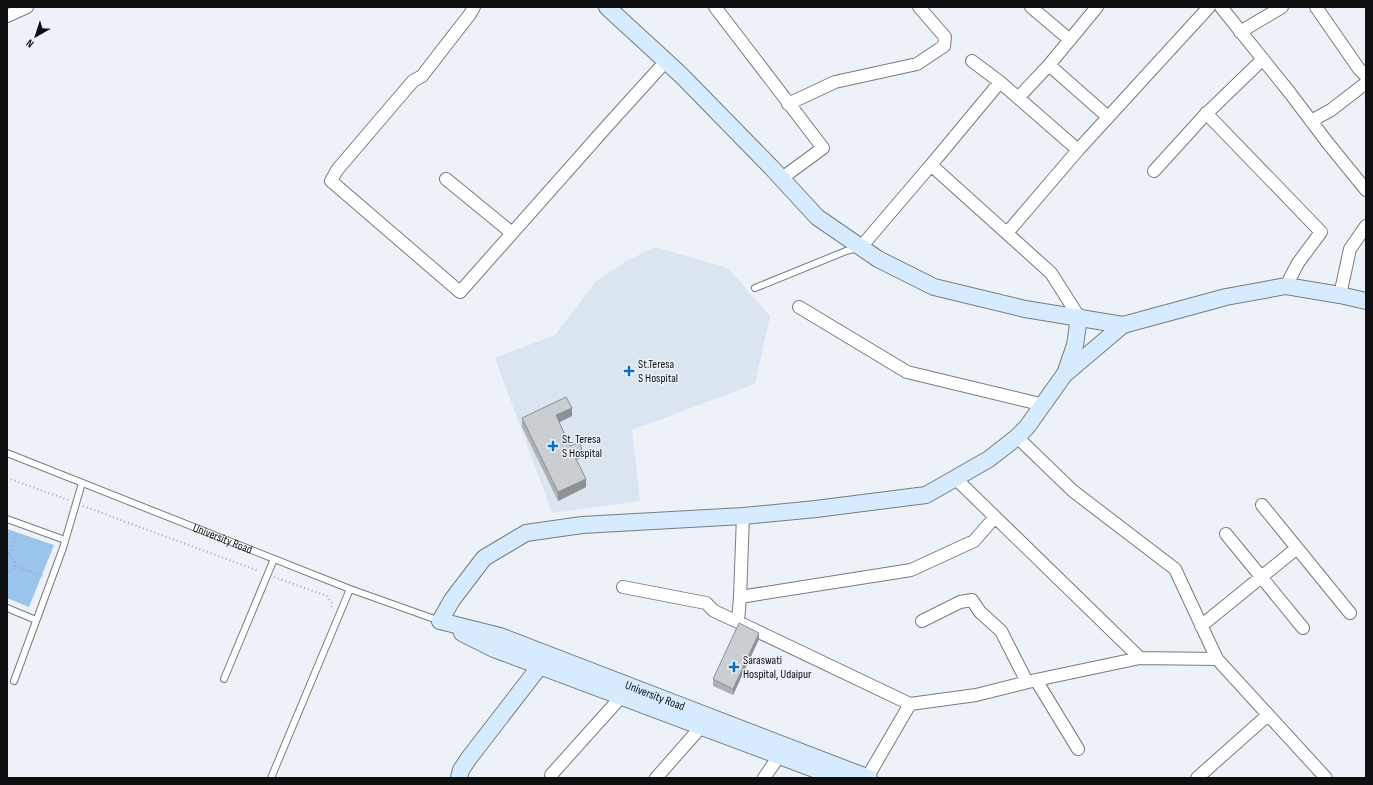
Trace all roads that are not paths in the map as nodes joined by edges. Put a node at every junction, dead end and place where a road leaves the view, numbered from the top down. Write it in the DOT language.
graph roads {
  1 [pos="27,7"];
  2 [pos="607,7"];
  3 [pos="715,7"];
  4 [pos="919,7"];
  5 [pos="1031,7"];
  6 [pos="1097,7"];
  7 [pos="1209,7"];
  8 [pos="1221,7"];
  9 [pos="1282,7"];
  10 [pos="1316,7"];
  11 [pos="469,9"];
  12 [pos="7,16"];
  13 [pos="1240,32"];
  14 [pos="1070,40"];
  15 [pos="1263,59"];
  16 [pos="972,61"];
  17 [pos="666,62"];
  18 [pos="1049,65"];
  19 [pos="1366,76"];
  20 [pos="1000,82"];
  21 [pos="1366,83"];
  22 [pos="1018,98"];
  23 [pos="788,104"];
  24 [pos="1206,113"];
  25 [pos="1108,117"];
  26 [pos="1311,121"];
  27 [pos="1078,150"];
  28 [pos="931,165"];
  29 [pos="1154,171"];
  30 [pos="782,178"];
  31 [pos="446,179"];
  32 [pos="1366,190"];
  33 [pos="1366,226"];
  34 [pos="512,233"];
  35 [pos="1007,233"];
  36 [pos="861,247"];
  37 [pos="1286,286"];
  38 [pos="755,288"];
  39 [pos="1340,295"];
  40 [pos="1366,301"];
  41 [pos="799,307"];
  42 [pos="1079,317"];
  43 [pos="1124,325"];
  44 [pos="1064,376"];
  45 [pos="1044,405"];
  46 [pos="1017,437"];
  47 [pos="7,453"];
  48 [pos="955,478"];
  49 [pos="82,483"];
  50 [pos="1262,505"];
  51 [pos="742,516"];
  52 [pos="995,517"];
  53 [pos="7,519"];
  54 [pos="1226,534"];
  55 [pos="66,540"];
  56 [pos="1297,548"];
  57 [pos="274,559"];
  58 [pos="1261,577"];
  59 [pos="624,587"];
  60 [pos="350,589"];
  61 [pos="740,597"];
  62 [pos="7,608"];
  63 [pos="1350,613"];
  64 [pos="36,620"];
  65 [pos="440,621"];
  66 [pos="922,621"];
  67 [pos="738,622"];
  68 [pos="1201,626"];
  69 [pos="1303,628"];
  70 [pos="1140,658"];
  71 [pos="1217,659"];
  72 [pos="542,660"];
  73 [pos="224,679"];
  74 [pos="14,681"];
  75 [pos="1032,681"];
  76 [pos="621,697"];
  77 [pos="910,704"];
  78 [pos="1268,714"];
  79 [pos="701,727"];
  80 [pos="1078,749"];
  81 [pos="779,756"];
  82 [pos="469,758"];
  83 [pos="551,775"];
  84 [pos="271,778"];
  85 [pos="459,778"];
  86 [pos="467,778"];
  87 [pos="656,778"];
  88 [pos="764,778"];
  89 [pos="839,778"];
  90 [pos="868,778"];
  91 [pos="1197,778"];
  92 [pos="1326,778"];
  1 -- 12 [label="street"];
  2 -- 17 [label="street"];
  3 -- 23 [label="street"];
  4 -- 23 [label="street"];
  5 -- 14 [label="street"];
  6 -- 14 [label="street"];
  7 -- 25 [label="street"];
  8 -- 13 [label="street"];
  9 -- 13 [label="street"];
  10 -- 19 [label="street"];
  11 -- 34 [label="street"];
  13 -- 15 [label="street"];
  14 -- 18 [label="street"];
  15 -- 24 [label="street"];
  15 -- 26 [label="street"];
  16 -- 20 [label="street"];
  17 -- 30 [label="street"];
  17 -- 34 [label="street"];
  18 -- 22 [label="street"];
  18 -- 25 [label="street"];
  20 -- 22 [label="street"];
  20 -- 28 [label="street"];
  21 -- 26 [label="street"];
  22 -- 27 [label="street"];
  23 -- 30 [label="street"];
  24 -- 29 [label="street"];
  24 -- 37 [label="street"];
  25 -- 27 [label="street"];
  26 -- 32 [label="street"];
  27 -- 35 [label="street"];
  28 -- 35 [label="street"];
  28 -- 36 [label="street"];
  30 -- 36 [label="street"];
  31 -- 34 [label="street"];
  33 -- 39 [label="street"];
  35 -- 42 [label="street"];
  36 -- 38 [label="lane"];
  36 -- 42 [label="street"];
  37 -- 39 [label="street"];
  37 -- 43 [label="street"];
  39 -- 40 [label="street"];
  41 -- 45 [label="street"];
  42 -- 43 [label="street"];
  42 -- 44 [label="street"];
  43 -- 44 [label="street"];
  44 -- 45 [label="street"];
  45 -- 46 [label="street"];
  46 -- 48 [label="street"];
  46 -- 68 [label="street"];
  47 -- 49 [label="lane, University Road"];
  48 -- 51 [label="street"];
  48 -- 52 [label="street"];
  49 -- 55 [label="lane"];
  49 -- 57 [label="lane, University Road"];
  50 -- 56 [label="street"];
  51 -- 61 [label="street"];
  51 -- 65 [label="street"];
  52 -- 61 [label="street"];
  52 -- 70 [label="street"];
  53 -- 55 [label="lane"];
  54 -- 58 [label="street"];
  55 -- 64 [label="lane"];
  56 -- 58 [label="street"];
  56 -- 63 [label="street"];
  57 -- 60 [label="lane, University Road"];
  57 -- 73 [label="lane"];
  58 -- 68 [label="street"];
  58 -- 69 [label="street"];
  59 -- 67 [label="street"];
  60 -- 65 [label="lane, University Road"];
  60 -- 84 [label="lane"];
  61 -- 67 [label="street"];
  62 -- 64 [label="lane"];
  64 -- 74 [label="lane"];
  65 -- 72 [label="street, University Road"];
  66 -- 75 [label="street"];
  67 -- 77 [label="street"];
  68 -- 71 [label="street"];
  70 -- 71 [label="street"];
  70 -- 75 [label="street"];
  71 -- 78 [label="street"];
  72 -- 76 [label="street, University Road"];
  72 -- 82 [label="street"];
  72 -- 90 [label="street, University Road"];
  75 -- 77 [label="street"];
  75 -- 80 [label="street"];
  76 -- 79 [label="street, University Road"];
  76 -- 83 [label="street"];
  77 -- 90 [label="street"];
  78 -- 91 [label="street"];
  78 -- 92 [label="street"];
  79 -- 81 [label="street, University Road"];
  79 -- 87 [label="street"];
  81 -- 88 [label="street"];
  81 -- 89 [label="street, University Road"];
  82 -- 85 [label="street"];
  82 -- 86 [label="street"];
}
